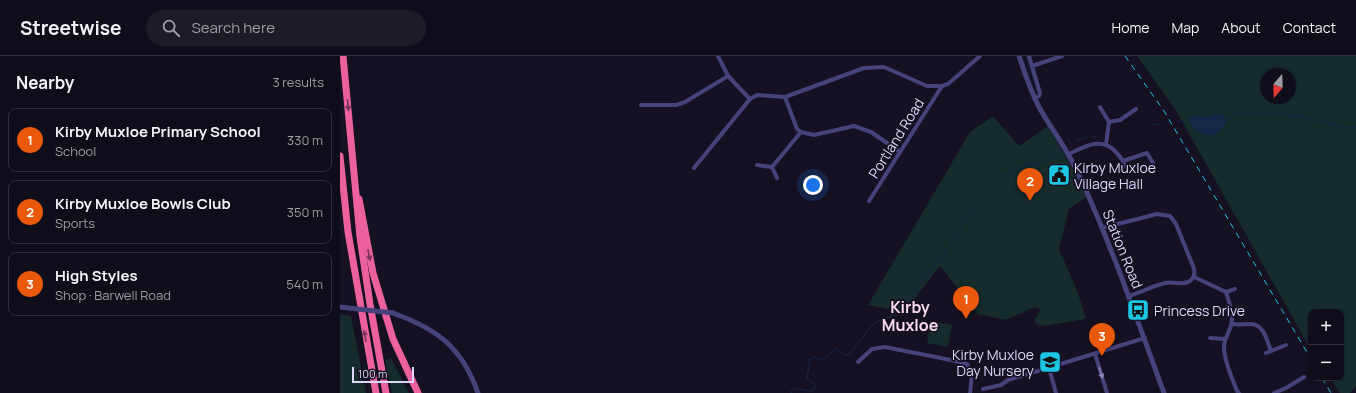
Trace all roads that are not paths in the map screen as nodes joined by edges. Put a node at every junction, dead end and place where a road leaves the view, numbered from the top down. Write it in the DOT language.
graph roads {
  1 [pos="343,56"];
  2 [pos="718,56"];
  3 [pos="980,56"];
  4 [pos="1019,56"];
  5 [pos="1029,56"];
  6 [pos="1062,56"];
  7 [pos="1032,66"];
  8 [pos="728,76"];
  9 [pos="942,86"];
  10 [pos="785,97"];
  11 [pos="1035,98"];
  12 [pos="750,99"];
  13 [pos="641,105"];
  14 [pos="1100,107"];
  15 [pos="1136,109"];
  16 [pos="1109,122"];
  17 [pos="800,132"];
  18 [pos="1106,144"];
  19 [pos="900,152"];
  20 [pos="1069,154"];
  21 [pos="340,156"];
  22 [pos="1153,164"];
  23 [pos="757,165"];
  24 [pos="772,167"];
  25 [pos="694,168"];
  26 [pos="354,175"];
  27 [pos="777,178"];
  28 [pos="869,201"];
  29 [pos="1102,228"];
  30 [pos="1194,277"];
  31 [pos="1235,289"];
  32 [pos="1226,292"];
  33 [pos="1129,296"];
  34 [pos="340,306"];
  35 [pos="1232,324"];
  36 [pos="1144,338"];
  37 [pos="1210,338"];
  38 [pos="1226,339"];
  39 [pos="1286,345"];
  40 [pos="1271,350"];
  41 [pos="1266,353"];
  42 [pos="1095,354"];
  43 [pos="858,362"];
  44 [pos="1049,368"];
  45 [pos="1304,377"];
  46 [pos="983,389"];
  47 [pos="375,393"];
  48 [pos="386,393"];
  49 [pos="418,393"];
  50 [pos="478,393"];
  51 [pos="970,393"];
  52 [pos="1056,393"];
  53 [pos="1107,393"];
  54 [pos="1164,393"];
  55 [pos="1239,393"];
  56 [pos="1274,393"];
  1 -- 26 [label="highway, one-way"];
  2 -- 8 [label="street"];
  3 -- 9 [label="street"];
  4 -- 11 [label="street, Station Road"];
  5 -- 7 [label="street"];
  6 -- 7 [label="street"];
  7 -- 11 [label="street"];
  8 -- 12 [label="street"];
  8 -- 13 [label="street"];
  9 -- 10 [label="street"];
  9 -- 19 [label="street, Portland Road"];
  10 -- 12 [label="street"];
  10 -- 17 [label="street"];
  11 -- 20 [label="street, Station Road"];
  12 -- 25 [label="street"];
  14 -- 16 [label="street"];
  15 -- 16 [label="street"];
  16 -- 18 [label="street"];
  17 -- 19 [label="street"];
  17 -- 24 [label="street"];
  18 -- 20 [label="street"];
  18 -- 22 [label="street"];
  19 -- 28 [label="street, Portland Road"];
  20 -- 29 [label="street, Station Road"];
  47 -- 21 [label="highway, one-way"];
  23 -- 24 [label="street"];
  24 -- 27 [label="street"];
  26 -- 48 [label="highway"];
  26 -- 49 [label="highway, one-way"];
  29 -- 30 [label="street"];
  29 -- 33 [label="street, Station Road"];
  30 -- 32 [label="street"];
  30 -- 33 [label="street"];
  31 -- 32 [label="street"];
  32 -- 35 [label="street"];
  33 -- 36 [label="street, Station Road"];
  34 -- 50 [label="street, bridge"];
  35 -- 38 [label="street"];
  35 -- 40 [label="street"];
  36 -- 42 [label="street"];
  36 -- 54 [label="street, Station Road"];
  37 -- 38 [label="street"];
  38 -- 55 [label="street"];
  39 -- 40 [label="street"];
  40 -- 41 [label="street"];
  42 -- 44 [label="street"];
  42 -- 53 [label="street, one-way"];
  43 -- 51 [label="street"];
  44 -- 46 [label="street"];
  44 -- 52 [label="street"];
  45 -- 56 [label="street"];
}
